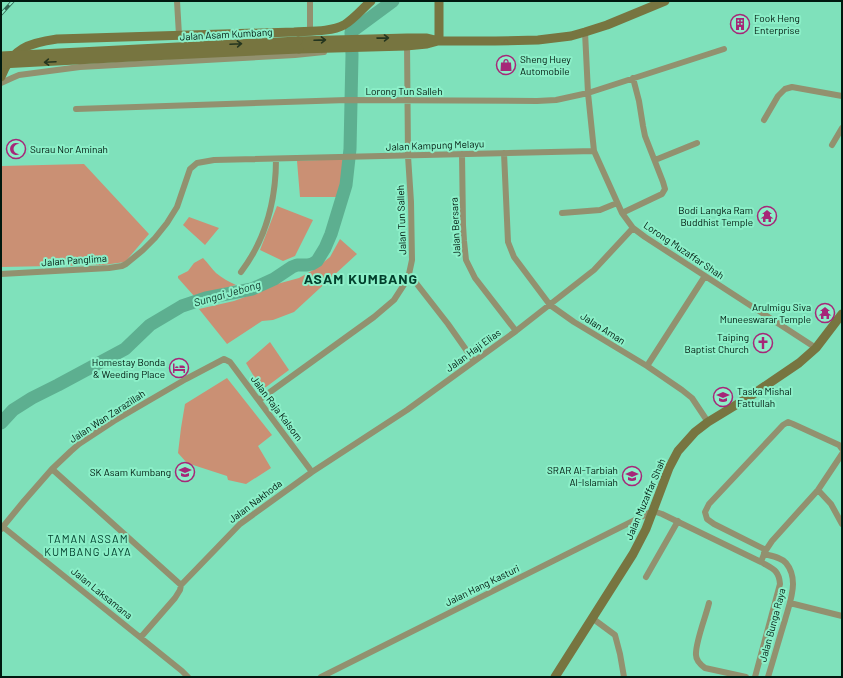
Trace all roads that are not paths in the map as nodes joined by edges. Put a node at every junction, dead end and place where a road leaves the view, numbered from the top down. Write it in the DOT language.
graph roads {
  1 [pos="177,1"];
  2 [pos="310,1"];
  3 [pos="371,1"];
  4 [pos="439,1"];
  5 [pos="665,1"];
  6 [pos="310,31"];
  7 [pos="585,32"];
  8 [pos="179,35"];
  9 [pos="439,41"];
  10 [pos="407,42"];
  11 [pos="342,44"];
  12 [pos="299,45"];
  13 [pos="331,48"];
  14 [pos="724,49"];
  15 [pos="1,56"];
  16 [pos="1,64"];
  17 [pos="1,77"];
  18 [pos="633,78"];
  19 [pos="1,83"];
  20 [pos="588,93"];
  21 [pos="842,96"];
  22 [pos="408,101"];
  23 [pos="76,110"];
  24 [pos="764,120"];
  25 [pos="842,128"];
  26 [pos="697,143"];
  27 [pos="832,145"];
  28 [pos="594,151"];
  29 [pos="504,153"];
  30 [pos="462,154"];
  31 [pos="408,156"];
  32 [pos="276,159"];
  33 [pos="655,160"];
  34 [pos="617,203"];
  35 [pos="562,213"];
  36 [pos="622,213"];
  37 [pos="633,228"];
  38 [pos="143,250"];
  39 [pos="241,272"];
  40 [pos="1,274"];
  41 [pos="409,274"];
  42 [pos="706,276"];
  43 [pos="550,305"];
  44 [pos="842,314"];
  45 [pos="516,331"];
  46 [pos="816,348"];
  47 [pos="224,359"];
  48 [pos="474,361"];
  49 [pos="647,366"];
  50 [pos="259,400"];
  51 [pos="708,422"];
  52 [pos="842,449"];
  53 [pos="842,454"];
  54 [pos="52,469"];
  55 [pos="312,472"];
  56 [pos="818,490"];
  57 [pos="653,512"];
  58 [pos="678,521"];
  59 [pos="842,524"];
  60 [pos="2,528"];
  61 [pos="765,552"];
  62 [pos="762,562"];
  63 [pos="646,577"];
  64 [pos="180,585"];
  65 [pos="710,603"];
  66 [pos="790,603"];
  67 [pos="842,616"];
  68 [pos="592,618"];
  69 [pos="141,637"];
  70 [pos="188,677"];
  71 [pos="321,677"];
  72 [pos="555,677"];
  73 [pos="624,677"];
  74 [pos="746,677"];
  75 [pos="755,677"];
  76 [pos="768,677"];
  1 -- 8 [label="street"];
  2 -- 6 [label="street"];
  3 -- 6 [label="main road, Jalan Asam Kumbang"];
  4 -- 9 [label="main road"];
  5 -- 7 [label="main road, Jalan Asam Kumbang"];
  6 -- 8 [label="main road, Jalan Asam Kumbang"];
  7 -- 9 [label="main road, Jalan Asam Kumbang"];
  7 -- 20 [label="street, Lorong Muzaffar Shah"];
  8 -- 17 [label="main road, Jalan Asam Kumbang"];
  9 -- 10 [label="main road, Jalan Asam Kumbang"];
  10 -- 11 [label="main road, Jalan Asam Kumbang"];
  10 -- 22 [label="street, Jalan Tun Salleh"];
  12 -- 11 [label="main road, Jalan Asam Kumbang, one-way"];
  11 -- 13 [label="main road, Jalan Asam Kumbang"];
  12 -- 13 [label="main road, Jalan Asam Kumbang"];
  15 -- 12 [label="main road, Jalan Asam Kumbang, one-way, bridge"];
  12 -- 16 [label="main road, Jalan Asam Kumbang, one-way, bridge"];
  13 -- 19 [label="street, Jalan Asam Kumbang"];
  14 -- 18 [label="street, Lorong Tun Salleh"];
  18 -- 20 [label="street, Lorong Tun Salleh"];
  18 -- 33 [label="street"];
  20 -- 22 [label="street, Lorong Tun Salleh"];
  20 -- 28 [label="street, Lorong Muzaffar Shah"];
  21 -- 24 [label="street"];
  22 -- 23 [label="street, Lorong Tun Salleh"];
  22 -- 31 [label="street, Jalan Tun Salleh"];
  25 -- 27 [label="street"];
  26 -- 33 [label="street"];
  28 -- 29 [label="street, Jalan Kampung Melayu"];
  28 -- 34 [label="street, Lorong Muzaffar Shah"];
  29 -- 30 [label="street, Jalan Kampung Melayu"];
  29 -- 43 [label="street, Jalan Aman"];
  30 -- 31 [label="street, Jalan Kampung Melayu"];
  30 -- 45 [label="street, Jalan Bersara"];
  31 -- 32 [label="street, Jalan Kampung Melayu"];
  31 -- 41 [label="street, Jalan Tun Salleh"];
  32 -- 38 [label="street, Jalan Kampung Melayu"];
  32 -- 39 [label="street"];
  33 -- 36 [label="street"];
  34 -- 35 [label="street"];
  34 -- 36 [label="street, Lorong Muzaffar Shah"];
  36 -- 37 [label="street, Lorong Muzaffar Shah"];
  37 -- 42 [label="street, Lorong Muzaffar Shah"];
  37 -- 43 [label="street, Jalan Haji Elias"];
  38 -- 40 [label="street, Jalan Panglima"];
  41 -- 48 [label="street"];
  41 -- 50 [label="street, Jalan Tun Salleh"];
  42 -- 46 [label="street, Lorong Muzaffar Shah"];
  42 -- 49 [label="street"];
  43 -- 45 [label="street, Jalan Haji Elias"];
  43 -- 49 [label="street, Jalan Aman"];
  44 -- 46 [label="main road, Jalan Muzaffar Shah"];
  45 -- 48 [label="street, Jalan Haji Elias"];
  46 -- 51 [label="main road, Jalan Muzaffar Shah"];
  47 -- 50 [label="street, Jalan Raja Kalsom"];
  47 -- 54 [label="street, Jalan Wan Zarazillah"];
  48 -- 55 [label="street, Jalan Haji Elias"];
  49 -- 51 [label="street, Jalan Aman"];
  50 -- 55 [label="street, Jalan Raja Kalsom"];
  51 -- 57 [label="main road, Jalan Muzaffar Shah"];
  52 -- 61 [label="street, Jalan Bunga Raya"];
  53 -- 56 [label="street"];
  54 -- 60 [label="street, Jalan Wan Zarazillah"];
  54 -- 64 [label="street"];
  55 -- 64 [label="street, Jalan Nakhoda"];
  56 -- 59 [label="street"];
  56 -- 61 [label="street"];
  57 -- 58 [label="street, Jalan Bunga Raya"];
  57 -- 68 [label="main road, Jalan Muzaffar Shah"];
  57 -- 71 [label="street, Jalan Hang Kasturi"];
  58 -- 62 [label="street, Jalan Bunga Raya"];
  58 -- 63 [label="street"];
  60 -- 69 [label="street, Jalan Laksamana"];
  61 -- 62 [label="street"];
  61 -- 66 [label="street, Jalan Bunga Raya"];
  62 -- 75 [label="street, Jalan Bunga Raya"];
  64 -- 69 [label="street, Jalan Nakhoda"];
  65 -- 74 [label="street"];
  66 -- 67 [label="street"];
  66 -- 76 [label="street, Jalan Bunga Raya"];
  68 -- 72 [label="main road, Jalan Muzaffar Shah"];
  68 -- 73 [label="street"];
  69 -- 70 [label="street, Jalan Laksamana"];
}
